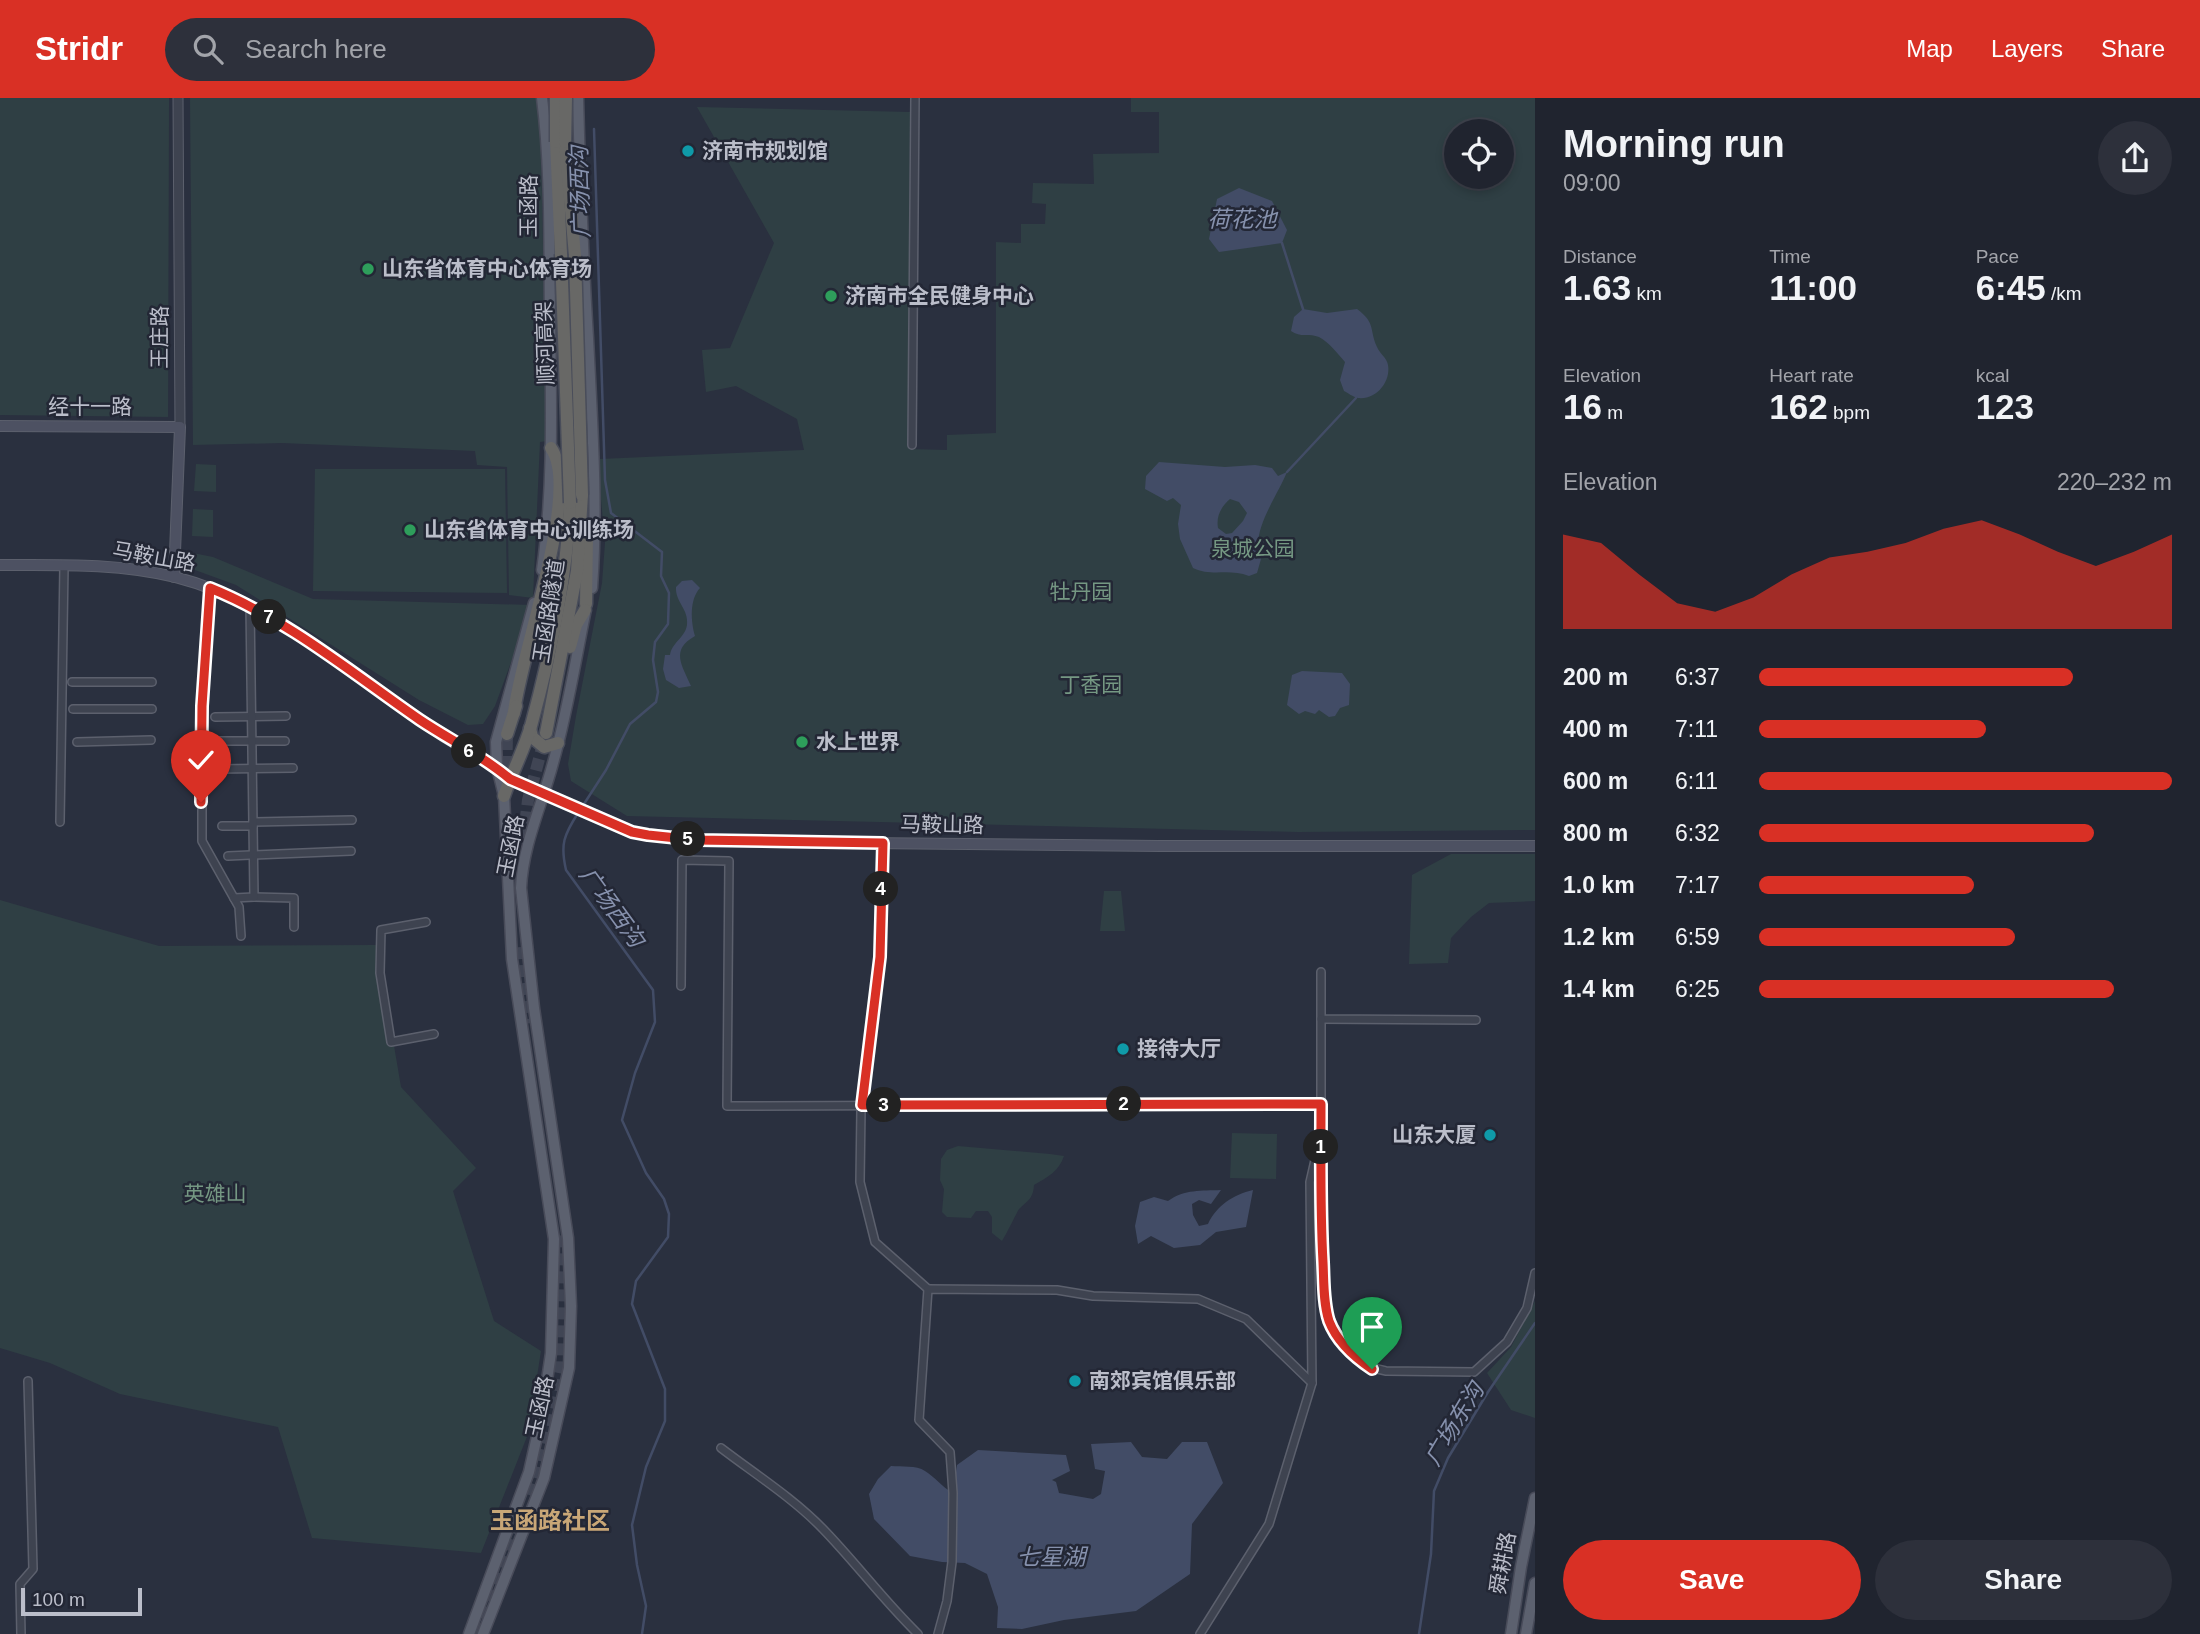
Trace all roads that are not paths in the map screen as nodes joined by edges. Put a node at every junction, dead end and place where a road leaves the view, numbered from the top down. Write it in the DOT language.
graph roads {
  1 [pos="177,98"];
  2 [pos="542,98"];
  3 [pos="556,98"];
  4 [pos="566,98"];
  5 [pos="578,98"];
  6 [pos="915,98"];
  7 [pos="590,379"];
  8 [pos="551,382"];
  9 [pos="0,426"];
  10 [pos="180,427"];
  11 [pos="912,445"];
  12 [pos="551,448"];
  13 [pos="582,495"];
  14 [pos="570,503"];
  15 [pos="0,565"];
  16 [pos="64,566"];
  17 [pos="174,577"];
  18 [pos="210,588"];
  19 [pos="250,605"];
  20 [pos="586,607"];
  21 [pos="72,682"];
  22 [pos="152,682"];
  23 [pos="552,708"];
  24 [pos="73,709"];
  25 [pos="152,709"];
  26 [pos="514,713"];
  27 [pos="252,716"];
  28 [pos="286,716"];
  29 [pos="215,717"];
  30 [pos="530,727"];
  31 [pos="546,733"];
  32 [pos="508,734"];
  33 [pos="151,740"];
  34 [pos="216,741"];
  35 [pos="252,741"];
  36 [pos="285,741"];
  37 [pos="77,742"];
  38 [pos="558,743"];
  39 [pos="497,767"];
  40 [pos="252,768"];
  41 [pos="293,768"];
  42 [pos="218,769"];
  43 [pos="510,779"];
  44 [pos="542,793"];
  45 [pos="504,796"];
  46 [pos="352,820"];
  47 [pos="60,822"];
  48 [pos="253,824"];
  49 [pos="222,826"];
  50 [pos="883,843"];
  51 [pos="1535,846"];
  52 [pos="351,851"];
  53 [pos="253,855"];
  54 [pos="229,856"];
  55 [pos="254,897"];
  56 [pos="234,898"];
  57 [pos="426,922"];
  58 [pos="295,927"];
  59 [pos="241,936"];
  60 [pos="1321,972"];
  61 [pos="681,986"];
  62 [pos="1321,1019"];
  63 [pos="1476,1020"];
  64 [pos="434,1034"];
  65 [pos="1321,1104"];
  66 [pos="861,1107"];
  67 [pos="1321,1133"];
  68 [pos="1535,1273"];
  69 [pos="928,1289"];
  70 [pos="28,1381"];
  71 [pos="1312,1383"];
  72 [pos="720,1448"];
  73 [pos="1535,1498"];
  74 [pos="1535,1583"];
  75 [pos="1513,1619"];
  76 [pos="1528,1630"];
  77 [pos="21,1634"];
  78 [pos="469,1634"];
  79 [pos="483,1634"];
  80 [pos="918,1634"];
  81 [pos="938,1634"];
  82 [pos="1200,1634"];
  83 [pos="1511,1634"];
  1 -- 10 [label="street, 王庄路"];
  2 -- 8 [label="main road, 玉函路"];
  3 -- 14 [label="highway, 顺河高架, bridge"];
  4 -- 13 [label="highway, 顺河高架, bridge"];
  5 -- 7 [label="main road, 玉函路"];
  6 -- 11 [label="street"];
  7 -- 8 [label="main road"];
  7 -- 20 [label="main road, 玉函路"];
  8 -- 12 [label="main road, 玉函路"];
  9 -- 10 [label="main road, 经十一路"];
  10 -- 17 [label="main road, 王庄路"];
  12 -- 26 [label="highway"];
  12 -- 39 [label="main road, 玉函路"];
  13 -- 20 [label="highway"];
  13 -- 23 [label="highway, 玉函路隧道"];
  14 -- 26 [label="highway, 玉函路隧道"];
  14 -- 30 [label="highway"];
  15 -- 16 [label="main road, 马鞍山路"];
  16 -- 17 [label="main road, 马鞍山路"];
  16 -- 47 [label="street"];
  17 -- 18 [label="main road, 马鞍山路"];
  18 -- 19 [label="main road, 马鞍山路"];
  18 -- 56 [label="street"];
  19 -- 27 [label="street"];
  19 -- 39 [label="main road, 马鞍山路"];
  20 -- 23 [label="highway"];
  20 -- 38 [label="main road, 玉函路"];
  21 -- 22 [label="street"];
  23 -- 31 [label="highway, 玉函路隧道"];
  24 -- 25 [label="street"];
  26 -- 32 [label="highway, 玉函路隧道"];
  27 -- 28 [label="street"];
  27 -- 29 [label="street"];
  27 -- 35 [label="street"];
  30 -- 38 [label="highway"];
  30 -- 43 [label="highway"];
  33 -- 37 [label="street"];
  34 -- 35 [label="street"];
  35 -- 36 [label="street"];
  35 -- 40 [label="street"];
  38 -- 44 [label="main road, 玉函路"];
  39 -- 43 [label="main road, 马鞍山路"];
  39 -- 45 [label="main road, 玉函路"];
  40 -- 41 [label="street"];
  40 -- 42 [label="street"];
  40 -- 48 [label="street"];
  43 -- 44 [label="main road, 马鞍山路"];
  43 -- 45 [label="highway"];
  44 -- 50 [label="main road, 马鞍山路"];
  44 -- 79 [label="main road, 玉函路"];
  45 -- 78 [label="main road, 玉函路"];
  46 -- 48 [label="street"];
  48 -- 49 [label="street"];
  48 -- 53 [label="street"];
  50 -- 51 [label="main road, 马鞍山路"];
  50 -- 66 [label="street"];
  52 -- 53 [label="street"];
  53 -- 54 [label="street"];
  53 -- 55 [label="street"];
  55 -- 56 [label="street"];
  55 -- 58 [label="street"];
  56 -- 59 [label="street"];
  57 -- 64 [label="street"];
  60 -- 62 [label="street"];
  61 -- 66 [label="street"];
  62 -- 63 [label="street"];
  62 -- 65 [label="street"];
  65 -- 66 [label="street"];
  65 -- 67 [label="street"];
  66 -- 69 [label="street"];
  67 -- 68 [label="street"];
  67 -- 71 [label="street"];
  69 -- 71 [label="street"];
  69 -- 81 [label="street"];
  70 -- 77 [label="street"];
  71 -- 82 [label="street"];
  72 -- 80 [label="street"];
  73 -- 75 [label="main road, 舜耕路"];
  74 -- 76 [label="main road, 舜耕路"];
  75 -- 76 [label="main road"];
  75 -- 83 [label="main road, 舜耕路"];
  76 -- 83 [label="main road"];
}
